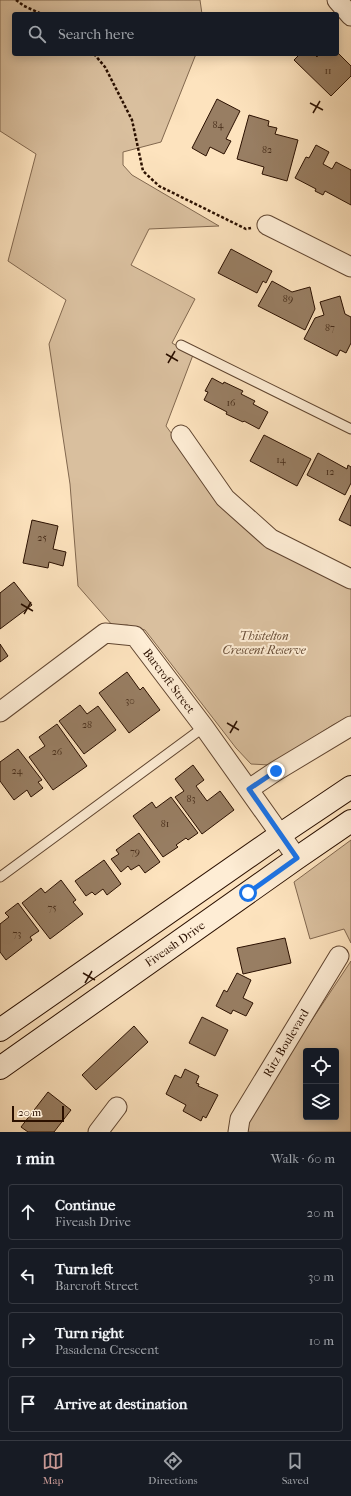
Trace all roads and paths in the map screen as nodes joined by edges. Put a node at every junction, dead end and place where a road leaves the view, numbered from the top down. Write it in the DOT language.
graph roads {
  1 [pos="16,0"];
  2 [pos="338,0"];
  3 [pos="38,12"];
  4 [pos="351,16"];
  5 [pos="96,56"];
  6 [pos="267,225"];
  7 [pos="351,266"];
  8 [pos="181,345"];
  9 [pos="351,429"];
  10 [pos="181,434"];
  11 [pos="351,579"];
  12 [pos="0,712"];
  13 [pos="351,726"];
  14 [pos="204,727"];
  15 [pos="351,788"];
  16 [pos="249,789"];
  17 [pos="351,821"];
  18 [pos="281,834"];
  19 [pos="297,858"];
  20 [pos="0,877"];
  21 [pos="339,956"];
  22 [pos="0,1030"];
  23 [pos="0,1068"];
  24 [pos="117,1107"];
  25 [pos="98,1132"];
  26 [pos="238,1132"];
  1 -- 3 [label="path"];
  2 -- 4 [label="street"];
  5 -- 6 [label="path"];
  6 -- 7 [label="street"];
  8 -- 9 [label="lane"];
  10 -- 11 [label="street"];
  12 -- 14 [label="street, Barcroft Street"];
  13 -- 16 [label="street"];
  14 -- 16 [label="street, Barcroft Street"];
  14 -- 20 [label="lane"];
  15 -- 18 [label="main road"];
  16 -- 18 [label="street, Barcroft Street"];
  17 -- 19 [label="main road, Fiveash Drive"];
  18 -- 19 [label="street, Barcroft Street"];
  18 -- 22 [label="main road"];
  19 -- 23 [label="main road, Fiveash Drive"];
  21 -- 26 [label="street, Ritz Boulevard"];
  24 -- 25 [label="street"];
}
